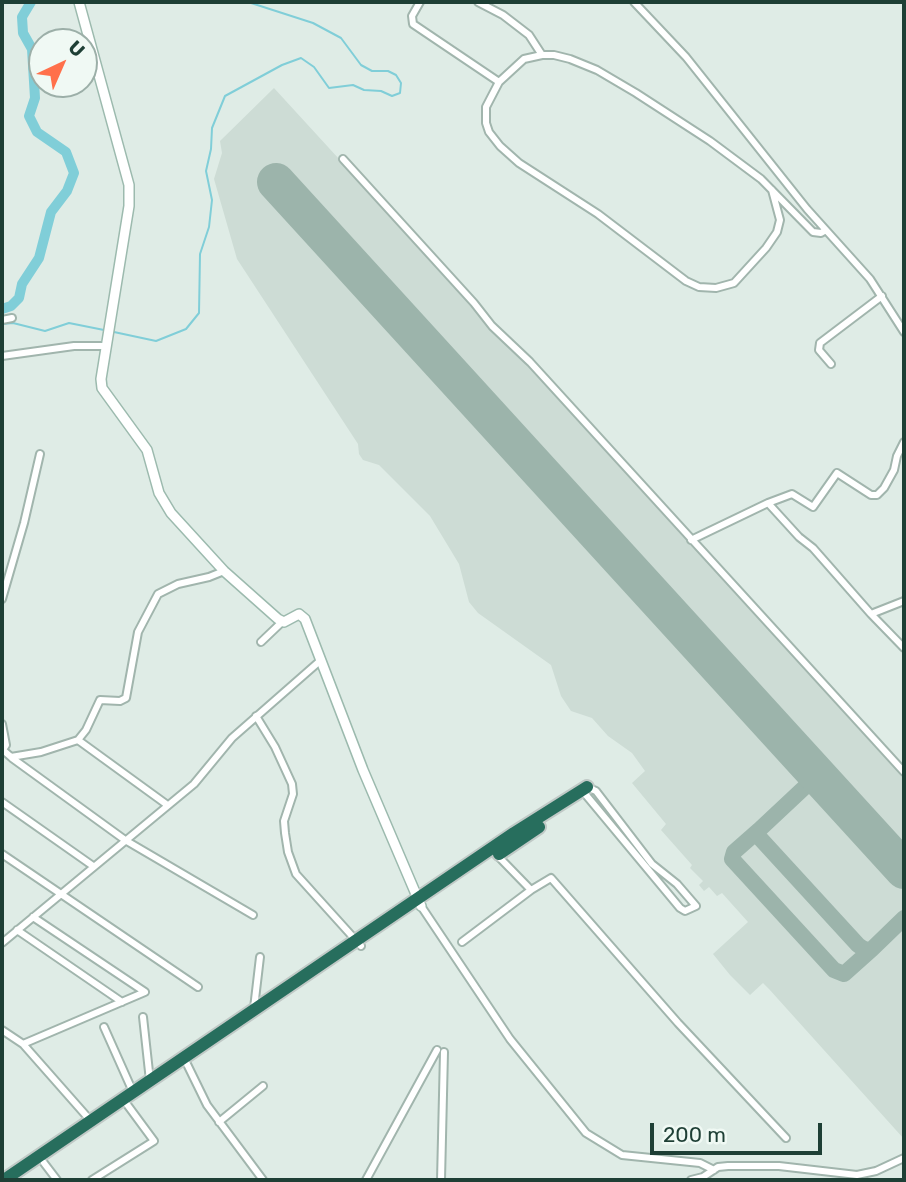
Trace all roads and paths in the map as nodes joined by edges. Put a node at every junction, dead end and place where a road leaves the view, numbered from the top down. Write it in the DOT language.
graph roads {
  1 [pos="79,2"];
  2 [pos="420,2"];
  3 [pos="478,2"];
  4 [pos="634,2"];
  5 [pos="542,55"];
  6 [pos="499,82"];
  7 [pos="343,159"];
  8 [pos="772,190"];
  9 [pos="826,230"];
  10 [pos="882,296"];
  11 [pos="12,318"];
  12 [pos="2,320"];
  13 [pos="904,332"];
  14 [pos="106,346"];
  15 [pos="2,356"];
  16 [pos="831,364"];
  17 [pos="904,442"];
  18 [pos="40,454"];
  19 [pos="768,503"];
  20 [pos="691,540"];
  21 [pos="224,571"];
  22 [pos="2,599"];
  23 [pos="904,601"];
  24 [pos="871,614"];
  25 [pos="283,621"];
  26 [pos="261,642"];
  27 [pos="904,648"];
  28 [pos="321,660"];
  29 [pos="256,716"];
  30 [pos="2,724"];
  31 [pos="78,740"];
  32 [pos="2,751"];
  33 [pos="11,757"];
  34 [pos="904,772"];
  35 [pos="587,791"];
  36 [pos="2,802"];
  37 [pos="166,804"];
  38 [pos="125,839"];
  39 [pos="2,854"];
  40 [pos="497,855"];
  41 [pos="93,866"];
  42 [pos="460,874"];
  43 [pos="531,890"];
  44 [pos="60,894"];
  45 [pos="419,902"];
  46 [pos="253,915"];
  47 [pos="33,917"];
  48 [pos="17,930"];
  49 [pos="462,942"];
  50 [pos="2,943"];
  51 [pos="359,944"];
  52 [pos="260,957"];
  53 [pos="198,987"];
  54 [pos="122,1002"];
  55 [pos="253,1010"];
  56 [pos="143,1017"];
  57 [pos="104,1027"];
  58 [pos="2,1030"];
  59 [pos="228,1032"];
  60 [pos="23,1044"];
  61 [pos="186,1062"];
  62 [pos="152,1084"];
  63 [pos="263,1086"];
  64 [pos="128,1098"];
  65 [pos="219,1122"];
  66 [pos="89,1124"];
  67 [pos="786,1138"];
  68 [pos="904,1158"];
  69 [pos="44,1163"];
  70 [pos="714,1170"];
  71 [pos="4,1180"];
  72 [pos="18,1180"];
  73 [pos="57,1180"];
  74 [pos="92,1180"];
  75 [pos="263,1180"];
  76 [pos="366,1180"];
  77 [pos="441,1180"];
  78 [pos="693,1180"];
  1 -- 14 [label="street"];
  2 -- 6 [label="street"];
  3 -- 5 [label="street"];
  4 -- 9 [label="street"];
  5 -- 6 [label="street"];
  5 -- 8 [label="street"];
  6 -- 8 [label="street"];
  7 -- 20 [label="street"];
  8 -- 9 [label="street"];
  9 -- 10 [label="street"];
  10 -- 13 [label="street"];
  10 -- 16 [label="street"];
  11 -- 12 [label="street"];
  14 -- 15 [label="street"];
  14 -- 21 [label="street"];
  17 -- 19 [label="street"];
  18 -- 22 [label="street"];
  19 -- 20 [label="street"];
  19 -- 24 [label="street"];
  20 -- 34 [label="street"];
  21 -- 25 [label="street"];
  21 -- 31 [label="street"];
  23 -- 24 [label="street"];
  24 -- 27 [label="street"];
  25 -- 26 [label="street"];
  25 -- 28 [label="street"];
  28 -- 29 [label="street"];
  28 -- 45 [label="street"];
  29 -- 37 [label="street"];
  29 -- 51 [label="street"];
  30 -- 32 [label="street"];
  31 -- 33 [label="street"];
  31 -- 37 [label="street"];
  32 -- 33 [label="street"];
  33 -- 38 [label="street"];
  35 -- 35 [label="street"];
  35 -- 40 [label="highway"];
  35 -- 42 [label="highway"];
  36 -- 41 [label="street"];
  37 -- 38 [label="street"];
  38 -- 41 [label="street"];
  38 -- 46 [label="street"];
  39 -- 44 [label="street"];
  40 -- 42 [label="highway"];
  40 -- 43 [label="street"];
  41 -- 44 [label="street"];
  42 -- 45 [label="highway"];
  43 -- 49 [label="street"];
  43 -- 67 [label="street"];
  44 -- 47 [label="street"];
  44 -- 53 [label="street"];
  45 -- 51 [label="highway"];
  45 -- 70 [label="street"];
  47 -- 48 [label="street"];
  47 -- 54 [label="street"];
  48 -- 50 [label="street"];
  48 -- 54 [label="street"];
  51 -- 55 [label="highway"];
  51 -- 59 [label="highway"];
  52 -- 55 [label="street"];
  54 -- 60 [label="street"];
  55 -- 59 [label="highway"];
  56 -- 62 [label="street"];
  57 -- 64 [label="street"];
  58 -- 60 [label="street"];
  59 -- 61 [label="highway"];
  60 -- 66 [label="street"];
  61 -- 62 [label="highway"];
  61 -- 65 [label="street"];
  62 -- 64 [label="highway"];
  63 -- 65 [label="street"];
  64 -- 66 [label="highway"];
  64 -- 74 [label="street"];
  65 -- 75 [label="street"];
  66 -- 69 [label="highway"];
  66 -- 71 [label="highway"];
  68 -- 70 [label="street"];
  69 -- 72 [label="highway"];
  69 -- 73 [label="street"];
  70 -- 78 [label="street"];
  76 -- 77 [label="street"];
}
